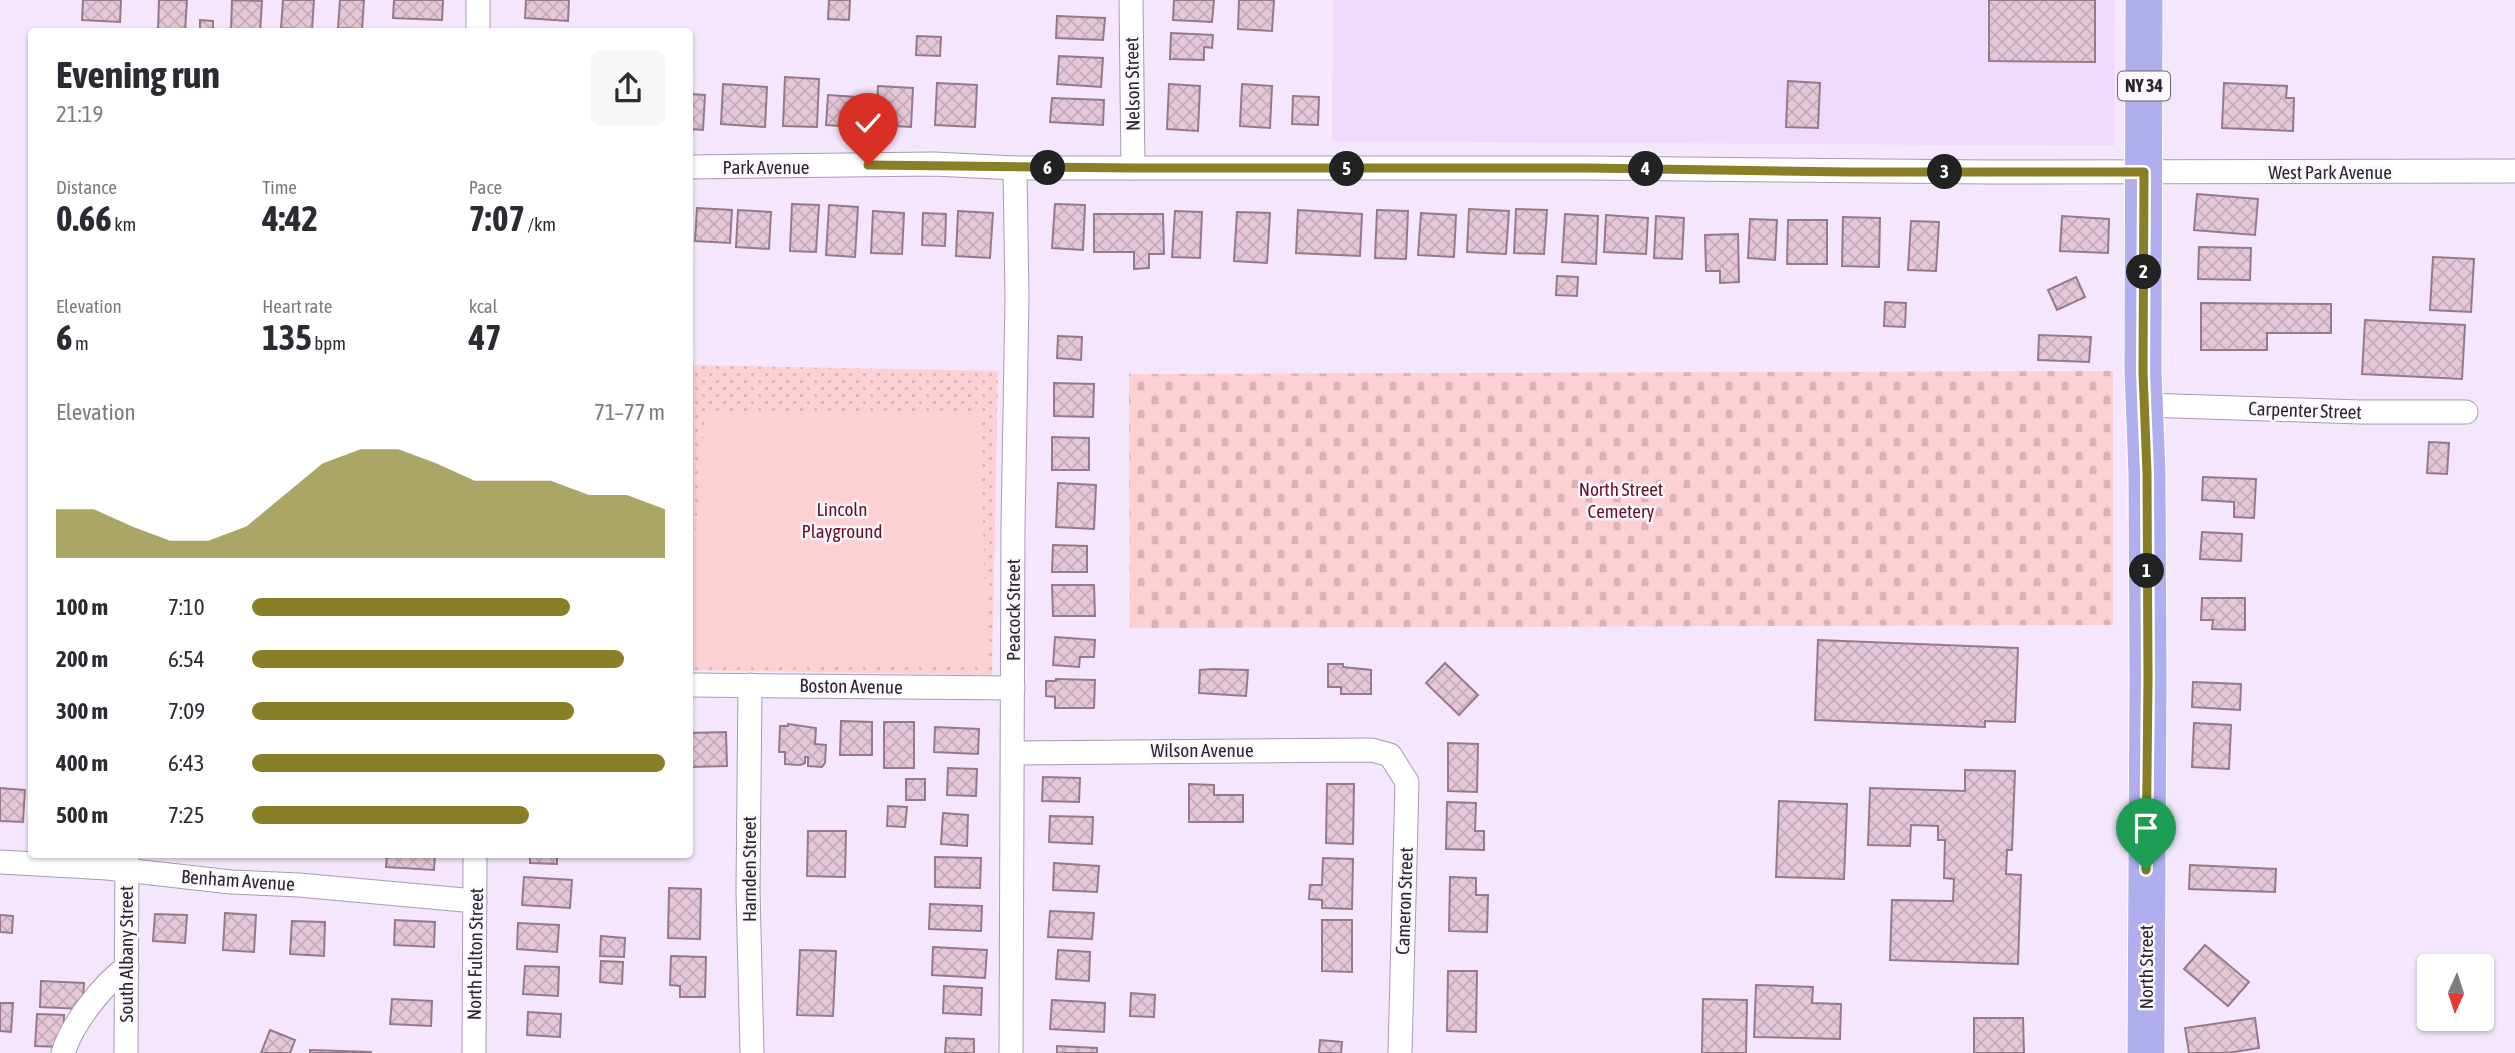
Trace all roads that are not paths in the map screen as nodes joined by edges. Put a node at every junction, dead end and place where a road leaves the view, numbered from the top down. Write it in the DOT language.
graph roads {
  1 [pos="478,0"];
  2 [pos="1131,0"];
  3 [pos="2144,0"];
  4 [pos="478,28"];
  5 [pos="693,167"];
  6 [pos="1015,167"];
  7 [pos="1133,168"];
  8 [pos="2515,171"];
  9 [pos="2144,172"];
  10 [pos="2144,405"];
  11 [pos="2466,412"];
  12 [pos="693,685"];
  13 [pos="750,685"];
  14 [pos="1013,688"];
  15 [pos="1013,753"];
  16 [pos="1390,755"];
  17 [pos="475,858"];
  18 [pos="0,862"];
  19 [pos="127,863"];
  20 [pos="475,901"];
  21 [pos="127,967"];
  22 [pos="63,1053"];
  23 [pos="126,1053"];
  24 [pos="474,1053"];
  25 [pos="752,1053"];
  26 [pos="1012,1053"];
  27 [pos="1400,1053"];
  28 [pos="2146,1053"];
  1 -- 4 [label="street"];
  2 -- 7 [label="street, Nelson Street"];
  3 -- 9 [label="main road, North Street / NY 34"];
  5 -- 6 [label="street, Park Avenue"];
  6 -- 7 [label="street, Park Avenue"];
  6 -- 14 [label="street, Peacock Street"];
  7 -- 9 [label="street, Park Avenue"];
  8 -- 9 [label="street, West Park Avenue"];
  9 -- 10 [label="main road, North Street / NY 34"];
  10 -- 11 [label="street, Carpenter Street"];
  10 -- 28 [label="main road, North Street / NY 34"];
  12 -- 13 [label="street, Boston Avenue"];
  13 -- 14 [label="street, Boston Avenue"];
  13 -- 25 [label="street, Harnden Street"];
  14 -- 15 [label="street, Peacock Street"];
  15 -- 16 [label="street, Wilson Avenue"];
  15 -- 26 [label="street, Peacock Street"];
  16 -- 27 [label="street, Cameron Street"];
  17 -- 20 [label="street, North Fulton Street"];
  18 -- 19 [label="street, Benham Avenue"];
  19 -- 20 [label="street, Benham Avenue"];
  19 -- 21 [label="street, South Albany Street"];
  20 -- 24 [label="street, North Fulton Street"];
  21 -- 22 [label="street"];
  21 -- 23 [label="street, South Albany Street"];
}
